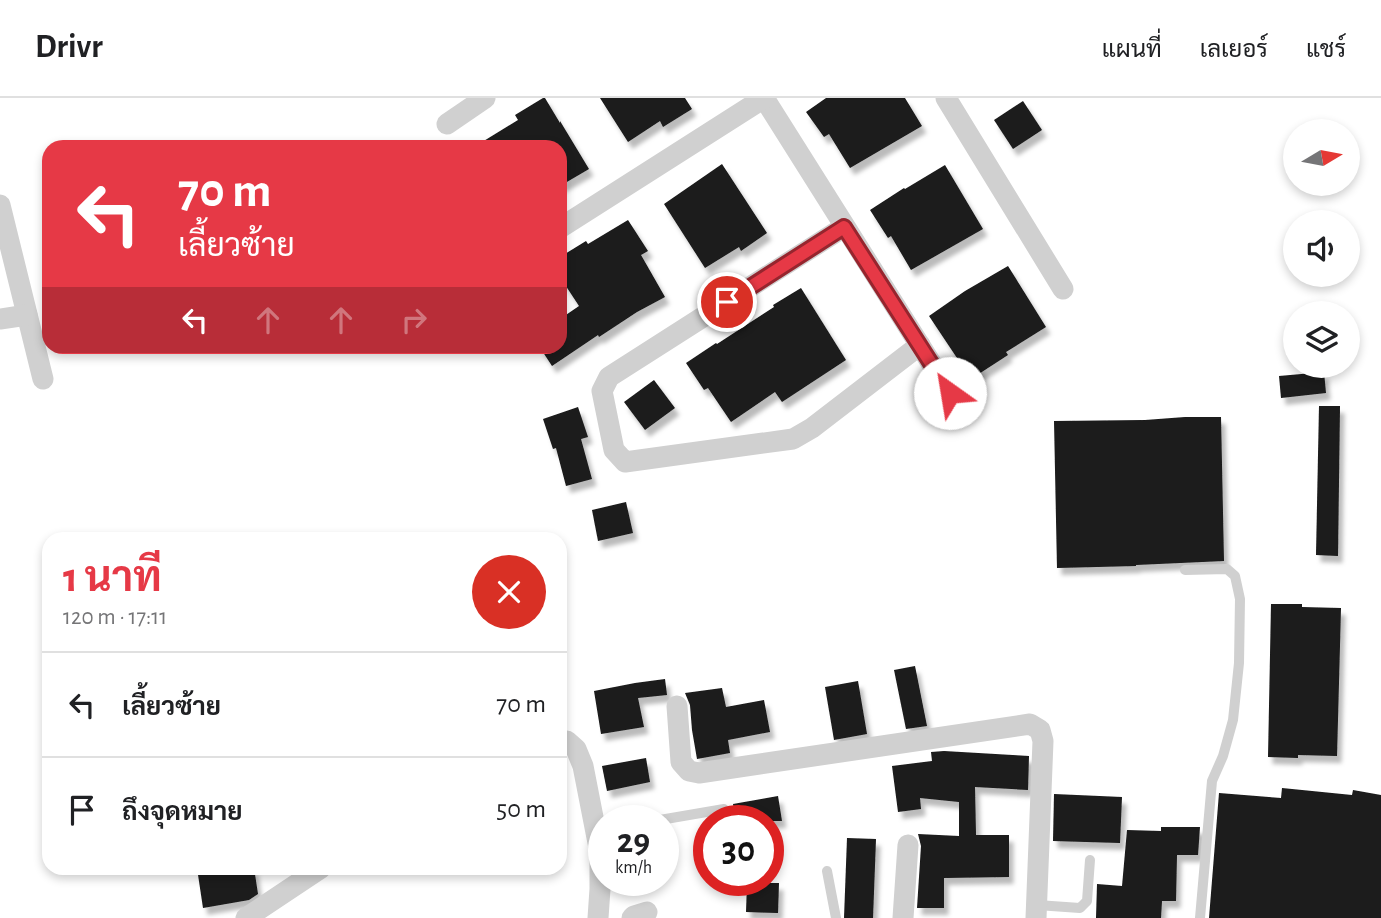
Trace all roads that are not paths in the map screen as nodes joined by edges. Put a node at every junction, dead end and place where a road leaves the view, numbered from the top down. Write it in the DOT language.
graph roads {
  1 [pos="485,98"];
  2 [pos="764,98"];
  3 [pos="946,98"];
  4 [pos="447,124"];
  5 [pos="0,205"];
  6 [pos="567,224"];
  7 [pos="844,227"];
  8 [pos="1063,289"];
  9 [pos="27,315"];
  10 [pos="0,319"];
  11 [pos="920,345"];
  12 [pos="43,379"];
  13 [pos="950,393"];
  14 [pos="1185,570"];
  15 [pos="677,706"];
  16 [pos="567,741"];
  17 [pos="593,805"];
  18 [pos="908,845"];
  19 [pos="1090,860"];
  20 [pos="827,871"];
  21 [pos="310,875"];
  22 [pos="600,896"];
  23 [pos="1036,912"];
  24 [pos="246,918"];
  25 [pos="598,918"];
  26 [pos="836,918"];
  27 [pos="903,918"];
  28 [pos="1200,918"];
  1 -- 4 [label="street"];
  2 -- 6 [label="street"];
  2 -- 7 [label="street"];
  3 -- 8 [label="street"];
  5 -- 9 [label="street"];
  7 -- 11 [label="street"];
  7 -- 11 [label="street"];
  9 -- 10 [label="street"];
  9 -- 12 [label="street"];
  11 -- 13 [label="street"];
  14 -- 28 [label="lane"];
  15 -- 23 [label="street"];
  16 -- 17 [label="street"];
  18 -- 27 [label="street"];
  19 -- 23 [label="lane"];
  20 -- 26 [label="lane"];
  21 -- 24 [label="street"];
  22 -- 25 [label="street"];
}
